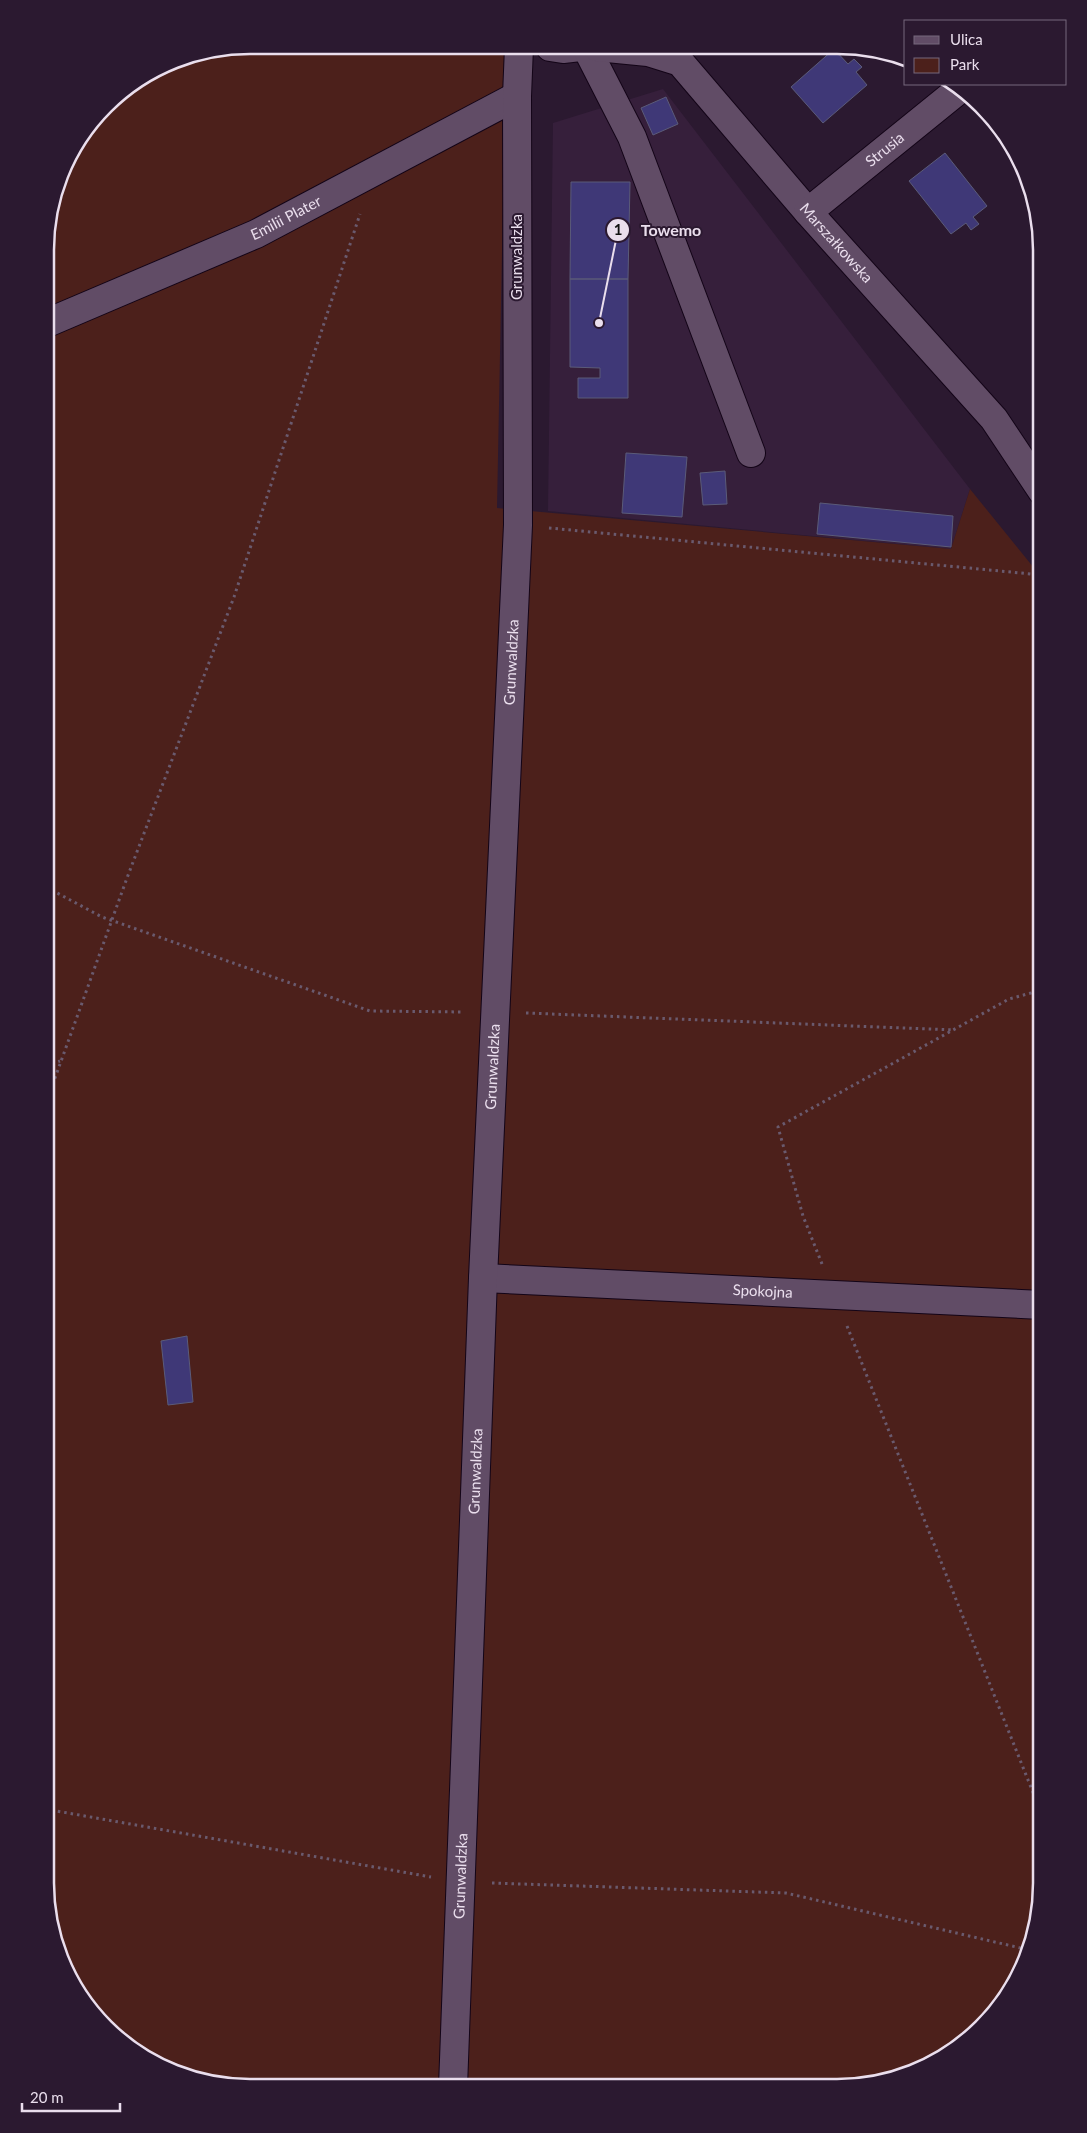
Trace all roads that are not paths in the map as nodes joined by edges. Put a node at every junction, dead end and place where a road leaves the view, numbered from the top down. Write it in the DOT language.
graph roads {
  1 [pos="519,54"];
  2 [pos="590,54"];
  3 [pos="654,54"];
  4 [pos="955,93"];
  5 [pos="516,96"];
  6 [pos="808,212"];
  7 [pos="54,320"];
  8 [pos="751,454"];
  9 [pos="1033,478"];
  10 [pos="483,1278"];
  11 [pos="1033,1306"];
  12 [pos="453,2079"];
  1 -- 5 [label="street, Grunwaldzka"];
  2 -- 8 [label="street"];
  3 -- 6 [label="street, Marszałkowska"];
  4 -- 6 [label="street, Strusia"];
  5 -- 7 [label="street, Emilii Plater"];
  5 -- 10 [label="street, Grunwaldzka"];
  6 -- 9 [label="street, Marszałkowska"];
  10 -- 11 [label="street, Spokojna"];
  10 -- 12 [label="street, Grunwaldzka"];
}
